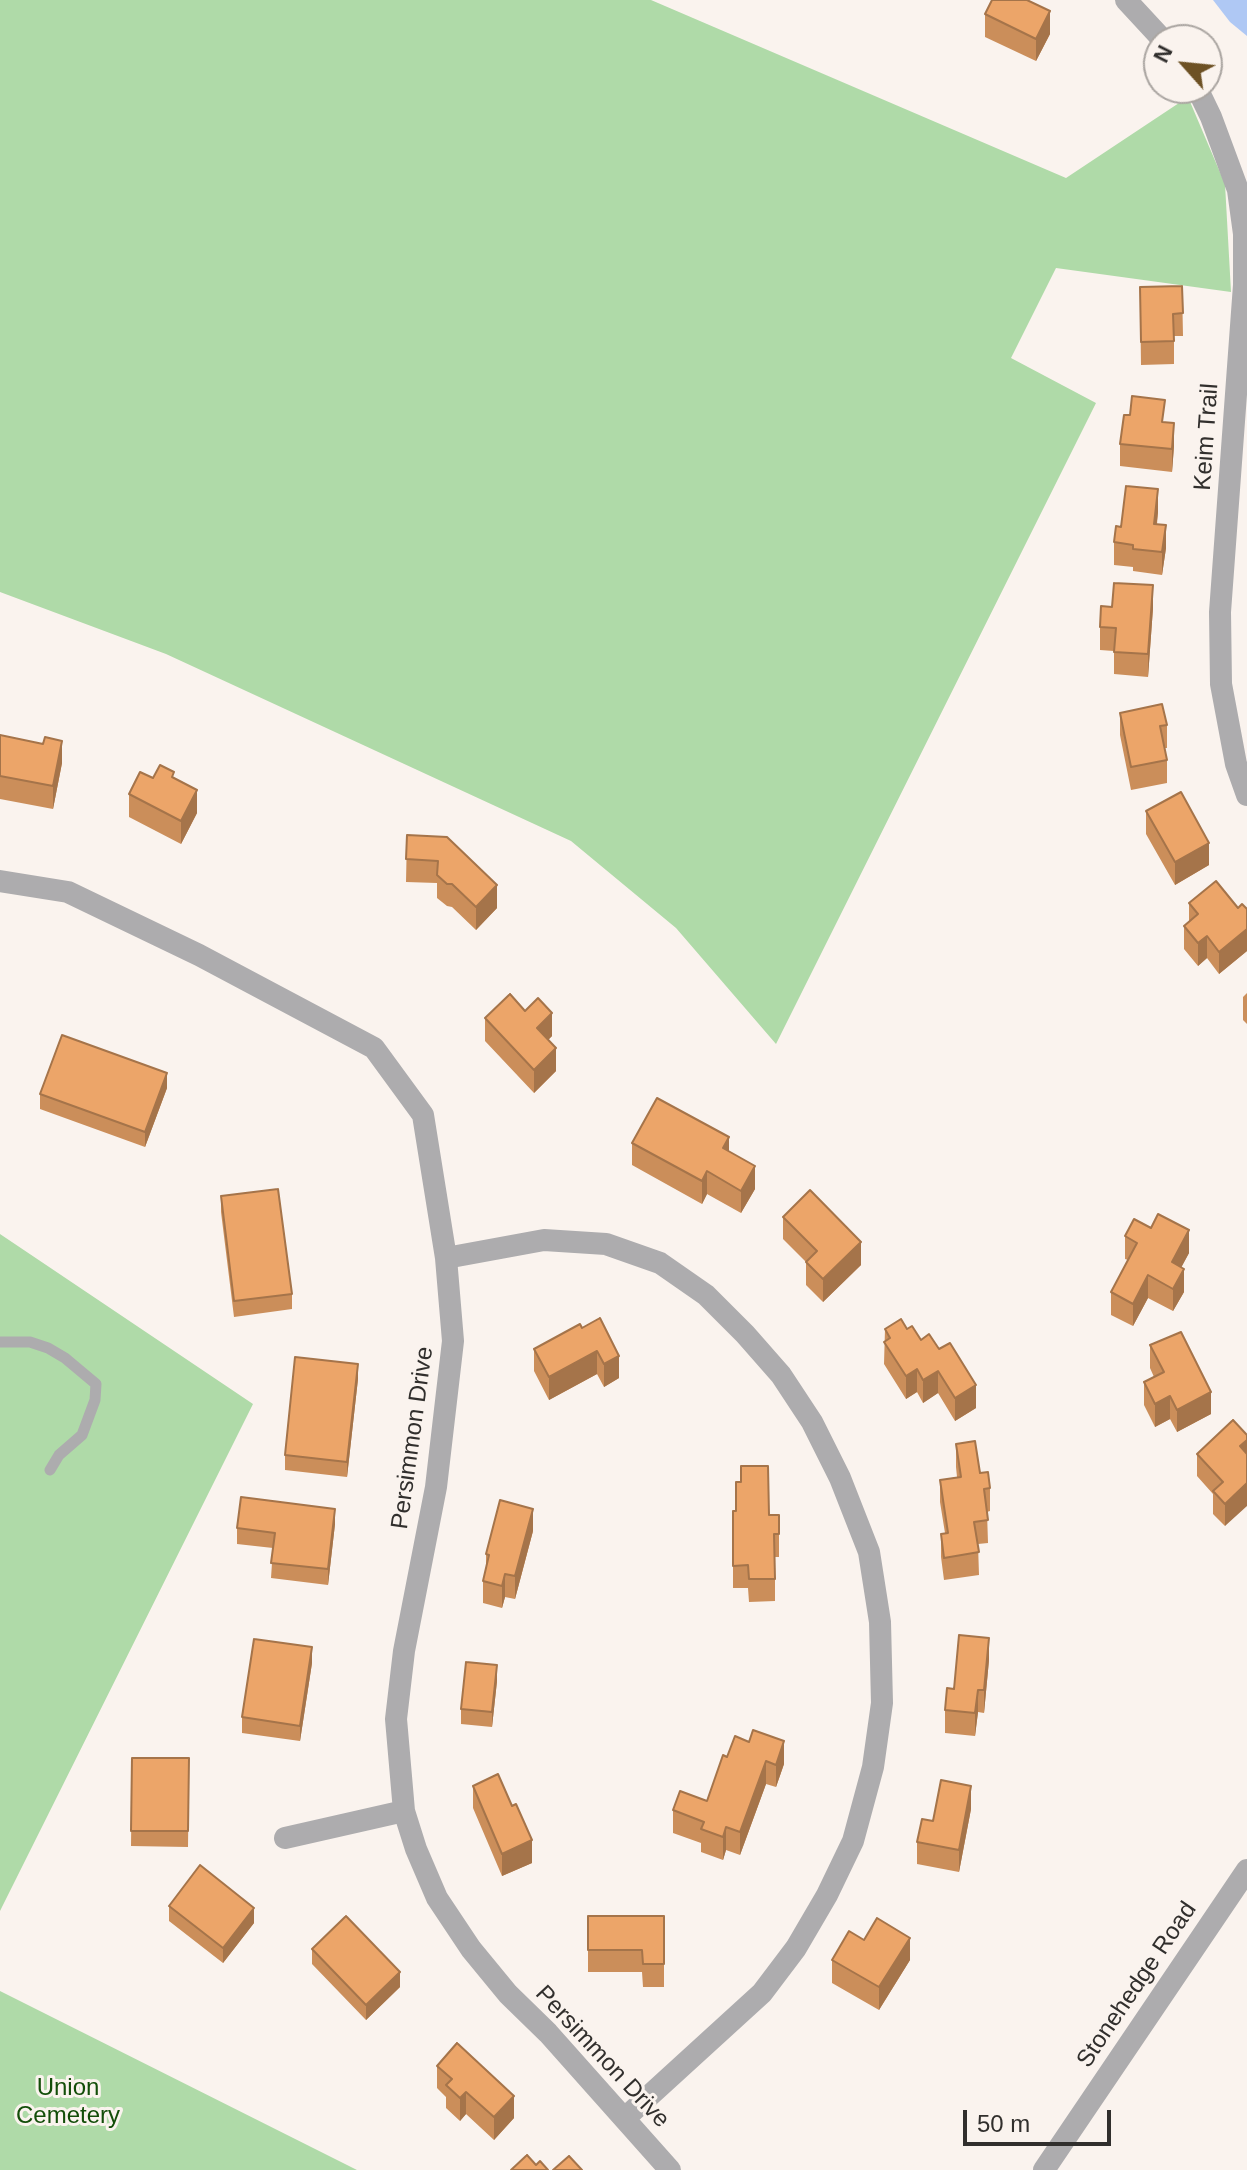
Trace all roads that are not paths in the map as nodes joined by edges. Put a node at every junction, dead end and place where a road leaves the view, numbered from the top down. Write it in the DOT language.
graph roads {
  1 [pos="1126,0"];
  2 [pos="1148,24"];
  3 [pos="1205,104"];
  4 [pos="1247,795"];
  5 [pos="0,881"];
  6 [pos="446,1258"];
  7 [pos="0,1342"];
  8 [pos="50,1470"];
  9 [pos="404,1811"];
  10 [pos="285,1838"];
  11 [pos="1247,1870"];
  12 [pos="625,2118"];
  13 [pos="670,2170"];
  14 [pos="1044,2170"];
  1 -- 2 [label="street"];
  3 -- 4 [label="street, Keim Trail"];
  5 -- 6 [label="street, Persimmon Drive"];
  6 -- 9 [label="street, Persimmon Drive"];
  6 -- 12 [label="street"];
  7 -- 8 [label="lane"];
  9 -- 10 [label="street"];
  9 -- 12 [label="street, Persimmon Drive"];
  11 -- 14 [label="street, Stonehedge Road"];
  12 -- 13 [label="street, Persimmon Drive"];
}
